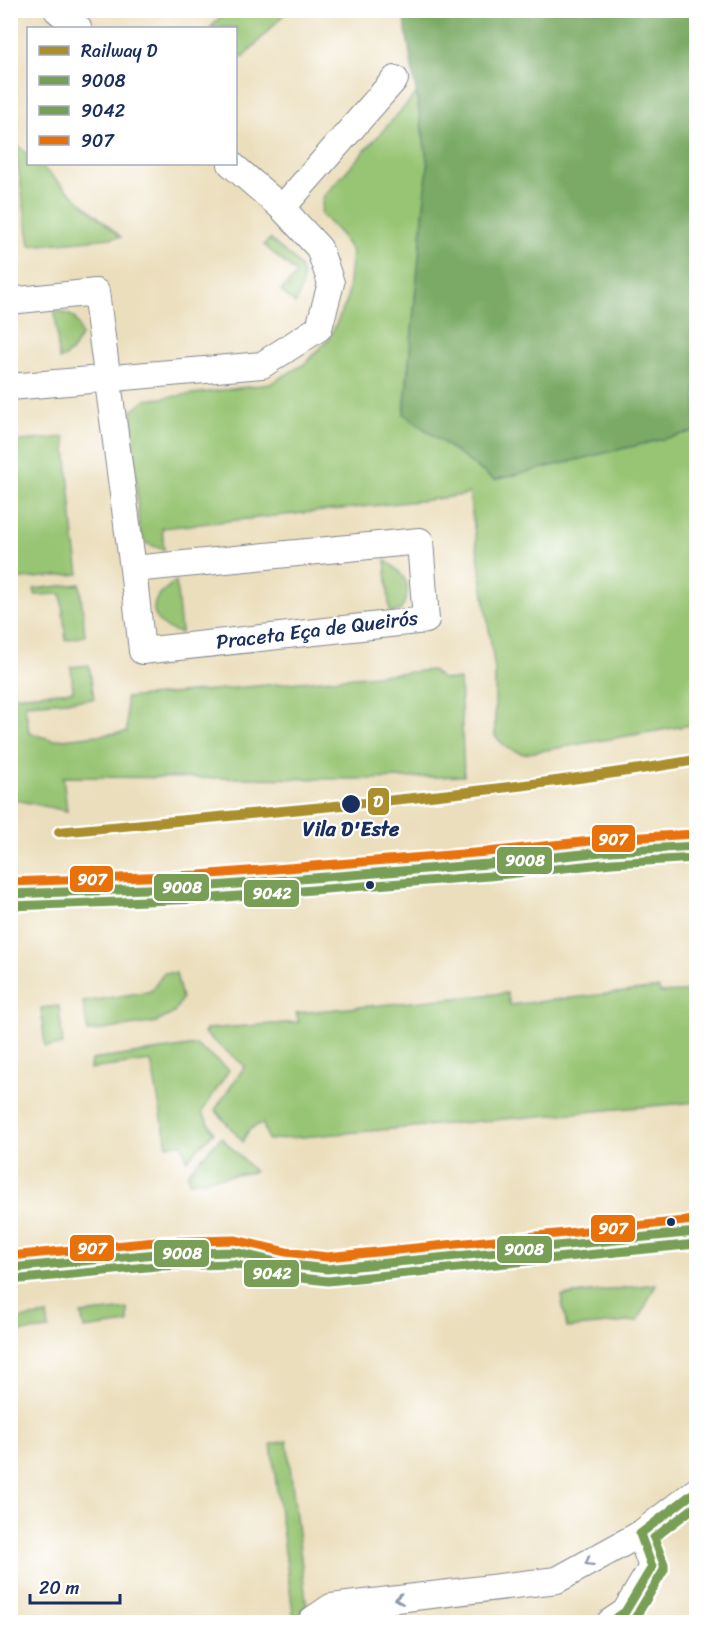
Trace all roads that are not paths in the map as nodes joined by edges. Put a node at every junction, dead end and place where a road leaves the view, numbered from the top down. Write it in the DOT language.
graph roads {
  1 [pos="57,10"];
  2 [pos="77,27"];
  3 [pos="395,79"];
  4 [pos="232,165"];
  5 [pos="282,208"];
  6 [pos="10,301"];
  7 [pos="108,378"];
  8 [pos="10,387"];
  9 [pos="133,569"];
  10 [pos="696,846"];
  11 [pos="10,894"];
  12 [pos="696,1232"];
  13 [pos="10,1268"];
  14 [pos="696,1491"];
  15 [pos="640,1534"];
  16 [pos="311,1623"];
  17 [pos="609,1623"];
  1 -- 2 [label="street"];
  3 -- 5 [label="street"];
  4 -- 5 [label="street"];
  5 -- 7 [label="street"];
  6 -- 7 [label="street, Praceta Eça de Queirós"];
  7 -- 8 [label="street"];
  7 -- 9 [label="street, Praceta Eça de Queirós"];
  9 -- 9 [label="street, Praceta Eça de Queirós"];
  10 -- 11 [label="street"];
  12 -- 13 [label="street"];
  14 -- 15 [label="street"];
  15 -- 16 [label="street, one-way"];
  15 -- 17 [label="street"];
}
